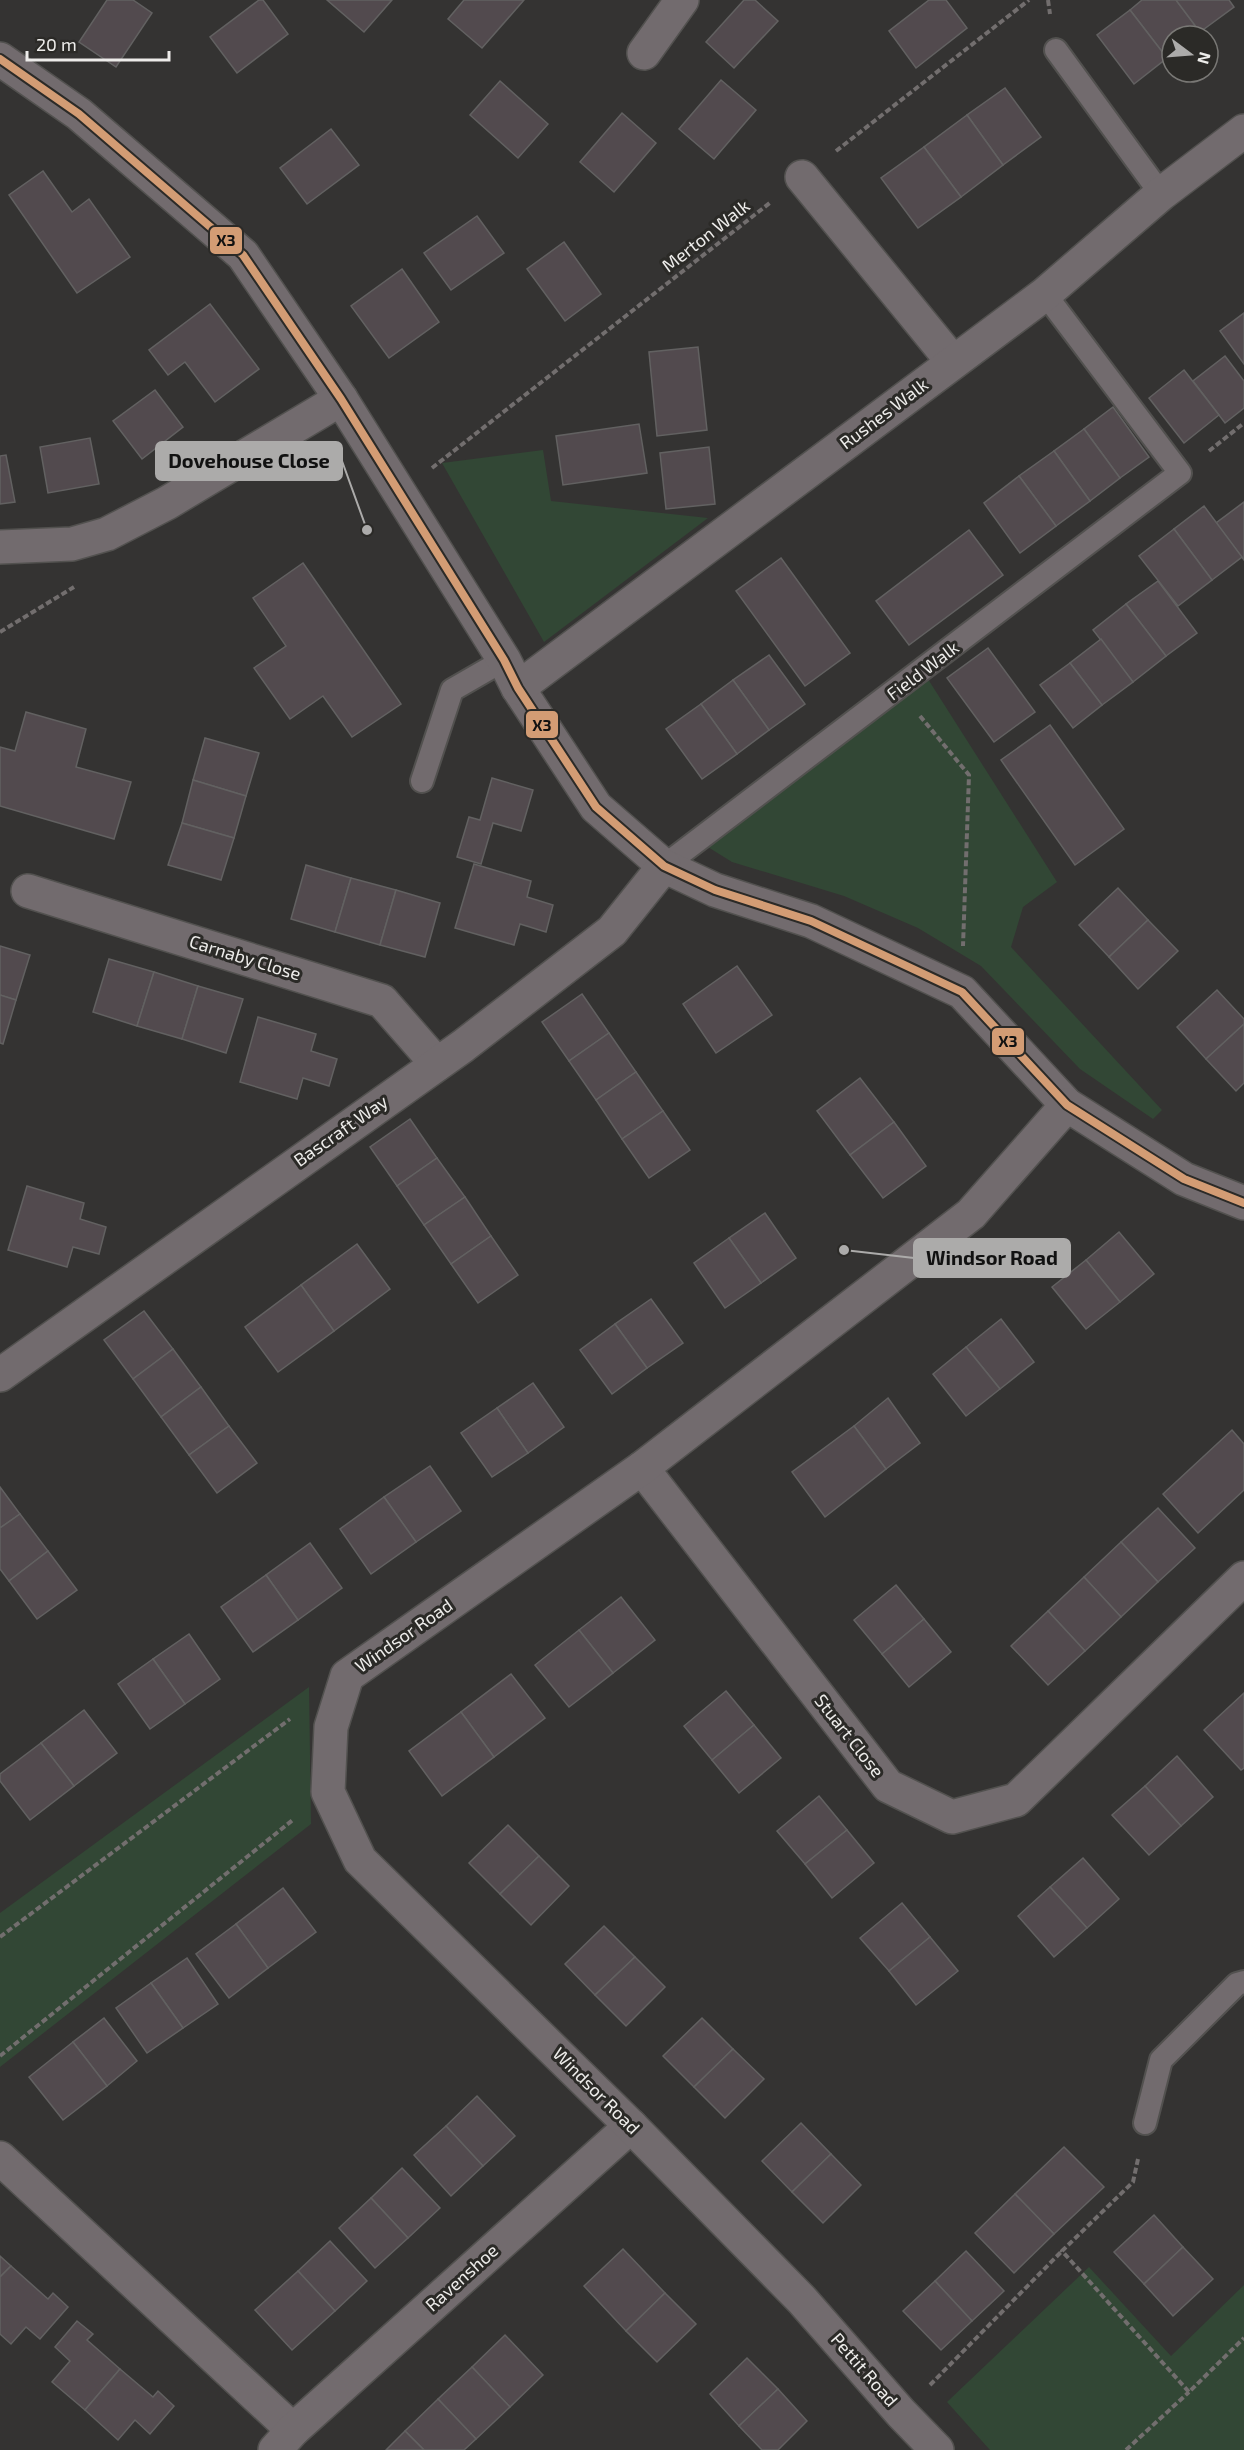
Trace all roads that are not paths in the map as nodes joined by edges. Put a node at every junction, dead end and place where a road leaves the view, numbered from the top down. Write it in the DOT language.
graph roads {
  1 [pos="682,0"];
  2 [pos="1056,50"];
  3 [pos="644,53"];
  4 [pos="0,58"];
  5 [pos="1244,131"];
  6 [pos="802,177"];
  7 [pos="1161,194"];
  8 [pos="1045,294"];
  9 [pos="953,362"];
  10 [pos="341,399"];
  11 [pos="0,547"];
  12 [pos="511,674"];
  13 [pos="422,781"];
  14 [pos="664,866"];
  15 [pos="28,891"];
  16 [pos="437,1064"];
  17 [pos="1067,1105"];
  18 [pos="1244,1203"];
  19 [pos="0,1375"];
  20 [pos="642,1468"];
  21 [pos="1244,1578"];
  22 [pos="1244,1982"];
  23 [pos="1145,2123"];
  24 [pos="631,2126"];
  25 [pos="0,2158"];
  26 [pos="802,2300"];
  27 [pos="284,2440"];
  28 [pos="926,2446"];
  1 -- 3 [label="street"];
  2 -- 7 [label="lane"];
  4 -- 10 [label="street"];
  5 -- 7 [label="street, Rushes Walk"];
  6 -- 9 [label="street"];
  7 -- 8 [label="street, Rushes Walk"];
  8 -- 9 [label="street, Rushes Walk"];
  8 -- 14 [label="lane, Field Walk"];
  9 -- 12 [label="street, Rushes Walk"];
  10 -- 11 [label="street"];
  10 -- 12 [label="street"];
  12 -- 13 [label="lane"];
  12 -- 14 [label="street"];
  14 -- 16 [label="street, Bascraft Way"];
  14 -- 17 [label="street"];
  15 -- 16 [label="street, Carnaby Close"];
  16 -- 19 [label="street, Bascraft Way"];
  17 -- 18 [label="street"];
  17 -- 20 [label="street, Windsor Road"];
  20 -- 21 [label="street, Stuart Close"];
  20 -- 24 [label="street, Windsor Road"];
  22 -- 23 [label="lane"];
  24 -- 26 [label="street, Windsor Road"];
  24 -- 27 [label="street, Ravenshoe"];
  25 -- 27 [label="street, Ravenshoe"];
  26 -- 28 [label="street, Pettit Road"];
}
